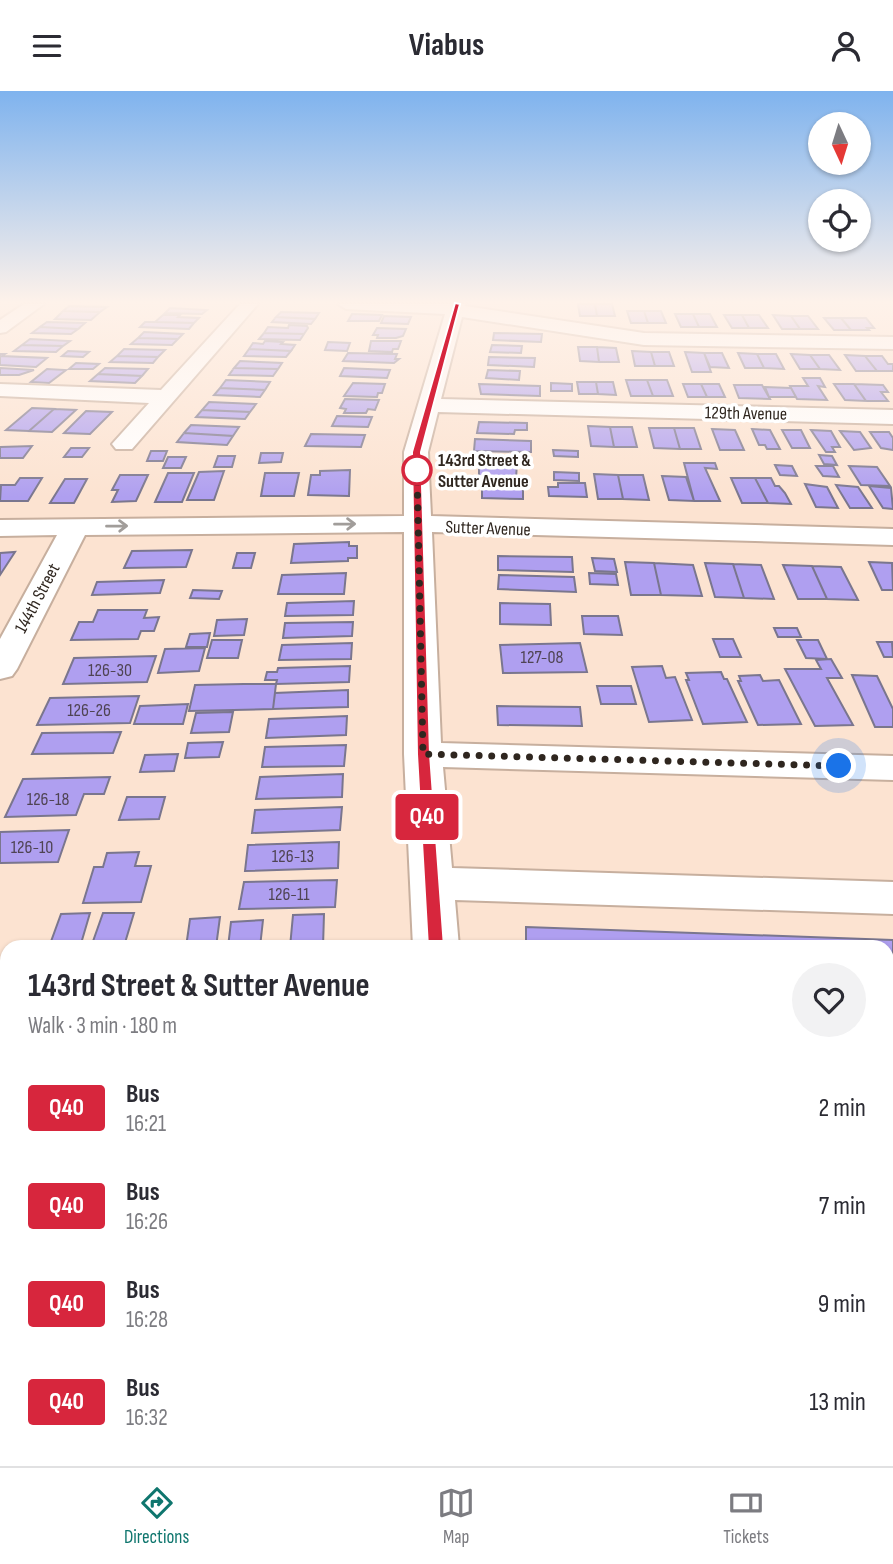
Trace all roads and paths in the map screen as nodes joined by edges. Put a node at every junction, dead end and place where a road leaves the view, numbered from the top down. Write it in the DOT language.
graph roads {
  1 [pos="191,368"];
  2 [pos="440,368"];
  3 [pos="0,390"];
  4 [pos="165,397"];
  5 [pos="430,405"];
  6 [pos="893,417"];
  7 [pos="124,444"];
  8 [pos="417,525"];
  9 [pos="75,527"];
  10 [pos="0,528"];
  11 [pos="893,537"];
  12 [pos="0,669"];
  13 [pos="423,754"];
  14 [pos="893,768"];
  15 [pos="432,883"];
  16 [pos="893,898"];
  17 [pos="436,940"];
  1 -- 4 [label="street"];
  2 -- 5 [label="street"];
  3 -- 4 [label="street"];
  4 -- 7 [label="street"];
  5 -- 6 [label="street, 129th Avenue"];
  5 -- 8 [label="street"];
  9 -- 8 [label="street, Sutter Avenue, one-way"];
  8 -- 11 [label="street, Sutter Avenue"];
  8 -- 13 [label="street"];
  9 -- 10 [label="street, Sutter Avenue"];
  9 -- 12 [label="street, 144th Street"];
  13 -- 14 [label="street"];
  13 -- 15 [label="street"];
  15 -- 16 [label="street"];
  15 -- 17 [label="street"];
}
